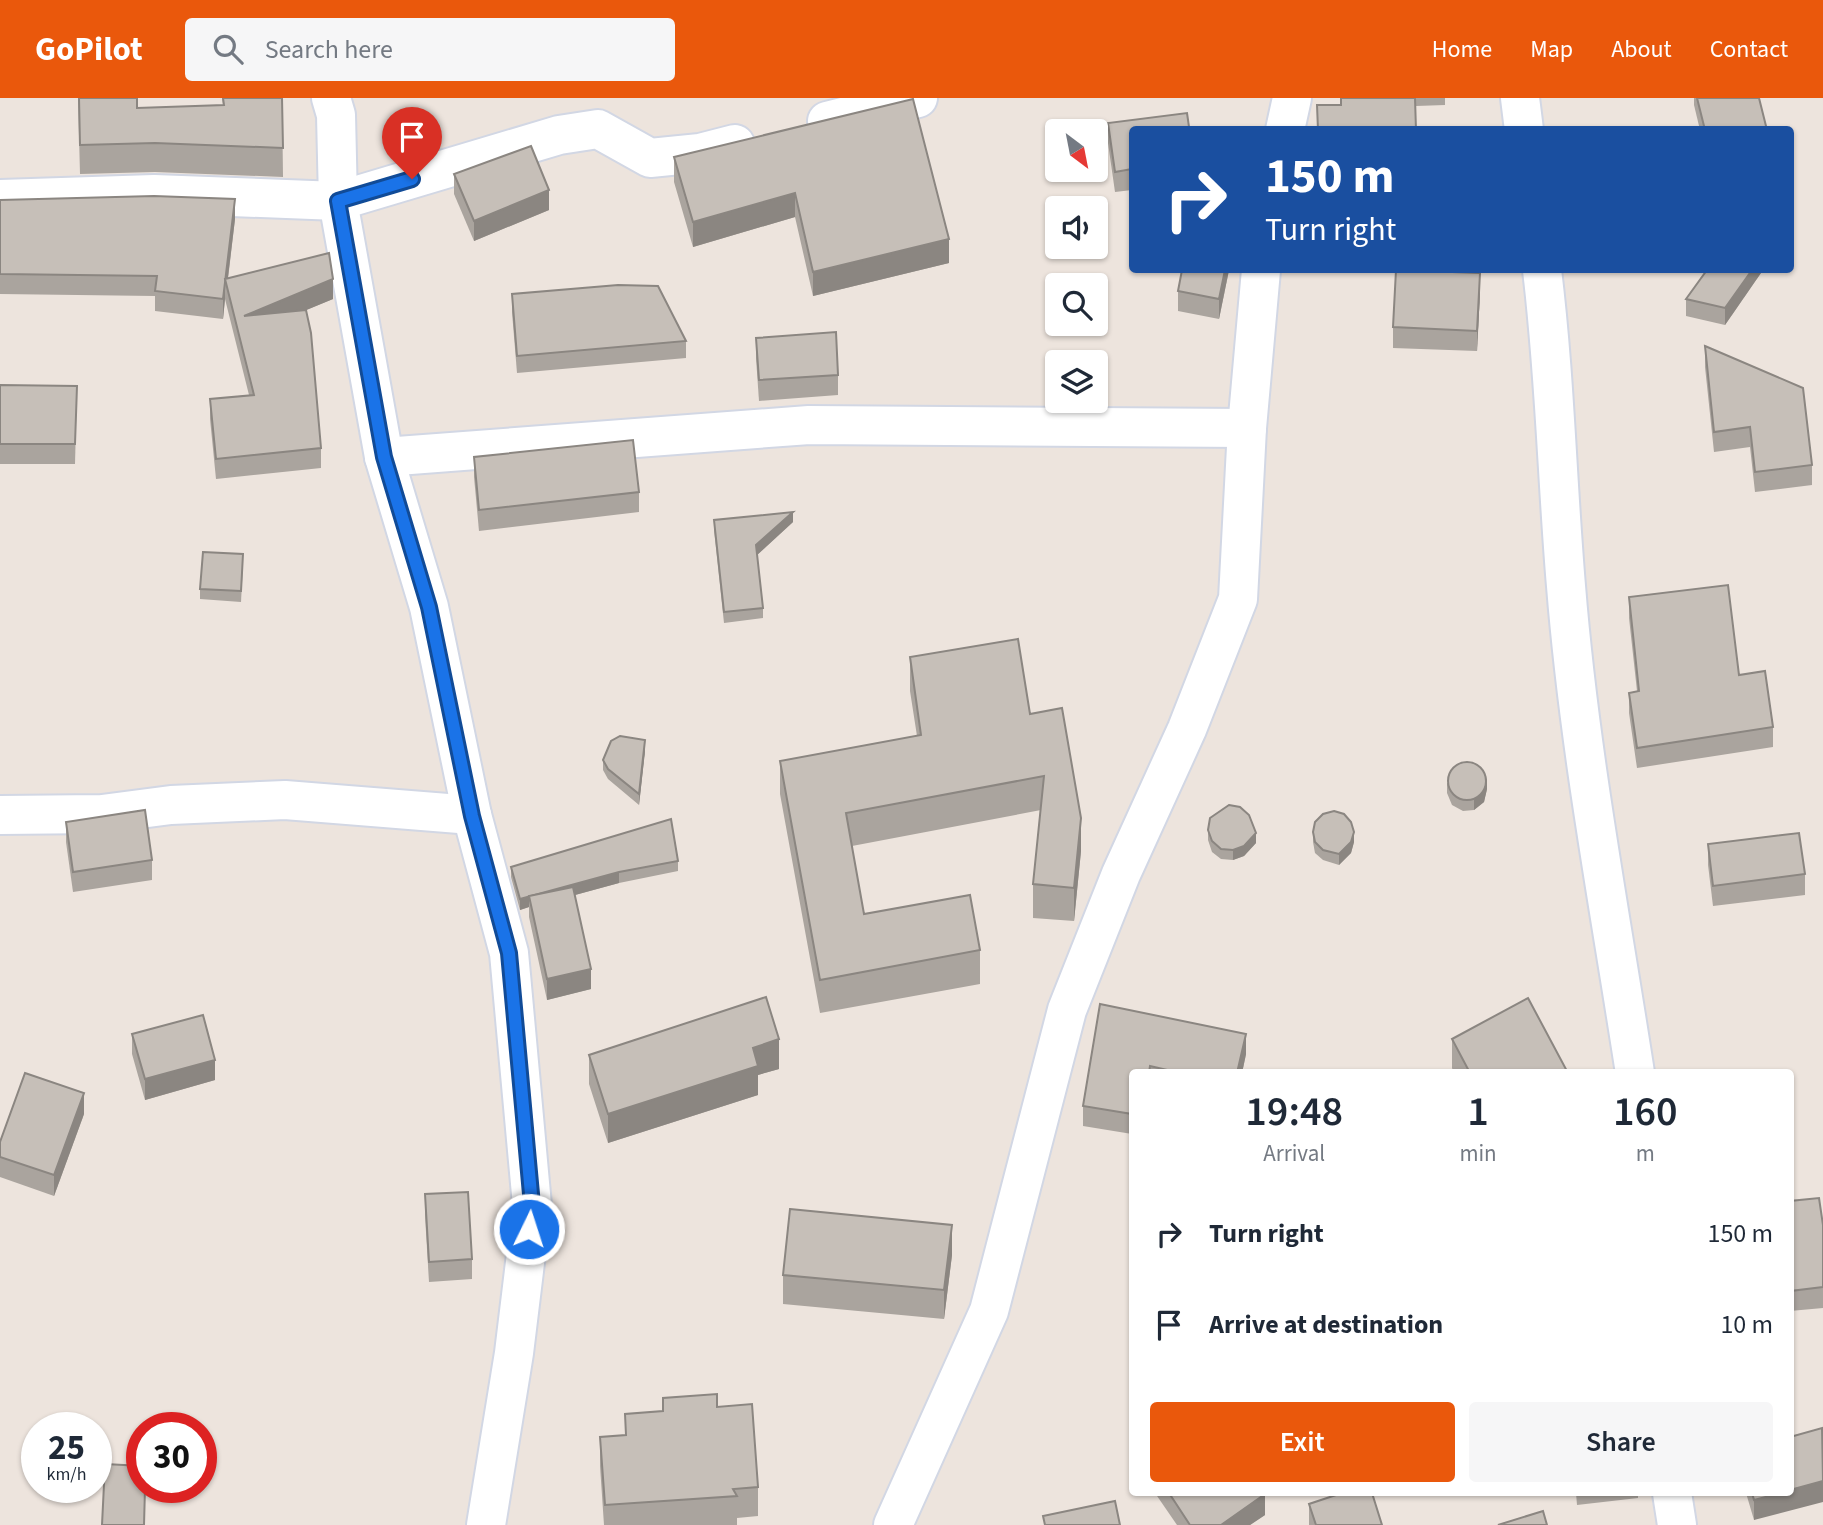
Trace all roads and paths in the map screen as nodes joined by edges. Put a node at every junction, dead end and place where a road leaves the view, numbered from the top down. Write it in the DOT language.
graph roads {
  1 [pos="331,98"];
  2 [pos="918,98"];
  3 [pos="1292,98"];
  4 [pos="1520,98"];
  5 [pos="1286,126"];
  6 [pos="1524,126"];
  7 [pos="0,199"];
  8 [pos="338,201"];
  9 [pos="1261,273"];
  10 [pos="1542,273"];
  11 [pos="1247,428"];
  12 [pos="384,457"];
  13 [pos="0,815"];
  14 [pos="472,816"];
  15 [pos="1634,1069"];
  16 [pos="1672,1496"];
  17 [pos="486,1525"];
  18 [pos="893,1525"];
  19 [pos="1676,1525"];
  1 -- 8 [label="street"];
  2 -- 8 [label="street"];
  3 -- 5 [label="street"];
  4 -- 6 [label="street"];
  7 -- 8 [label="street"];
  8 -- 12 [label="street"];
  9 -- 11 [label="street"];
  10 -- 15 [label="street"];
  11 -- 12 [label="street"];
  11 -- 18 [label="street"];
  12 -- 14 [label="street"];
  13 -- 14 [label="street"];
  14 -- 17 [label="street"];
  16 -- 19 [label="street"];
}
